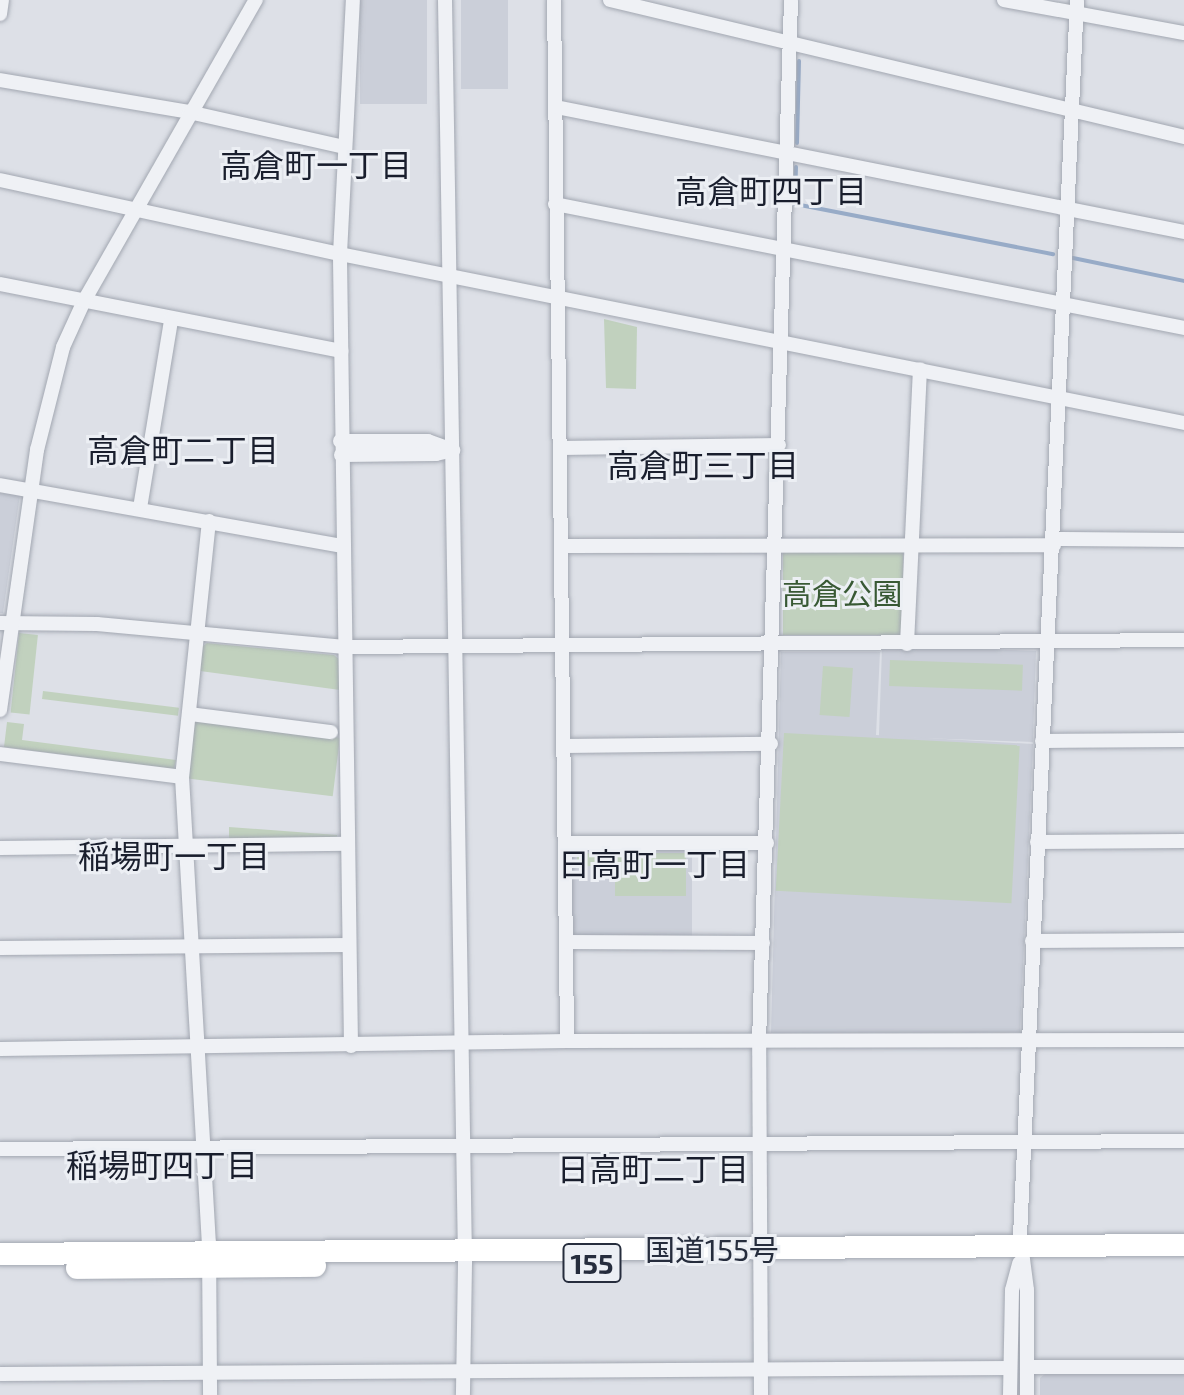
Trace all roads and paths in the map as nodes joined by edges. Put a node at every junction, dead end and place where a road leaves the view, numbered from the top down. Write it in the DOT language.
graph roads {
  1 [pos="2,0"];
  2 [pos="256,0"];
  3 [pos="353,0"];
  4 [pos="445,0"];
  5 [pos="554,0"];
  6 [pos="610,0"];
  7 [pos="791,0"];
  8 [pos="1004,0"];
  9 [pos="1077,7"];
  10 [pos="0,14"];
  11 [pos="1184,33"];
  12 [pos="790,43"];
  13 [pos="0,80"];
  14 [pos="556,107"];
  15 [pos="1072,110"];
  16 [pos="189,112"];
  17 [pos="1184,137"];
  18 [pos="344,147"];
  19 [pos="788,153"];
  20 [pos="0,180"];
  21 [pos="555,204"];
  22 [pos="1067,209"];
  23 [pos="133,212"];
  24 [pos="1184,232"];
  25 [pos="785,249"];
  26 [pos="340,254"];
  27 [pos="449,275"];
  28 [pos="0,284"];
  29 [pos="557,297"];
  30 [pos="84,301"];
  31 [pos="1062,304"];
  32 [pos="171,320"];
  33 [pos="1184,328"];
  34 [pos="782,342"];
  35 [pos="341,351"];
  36 [pos="920,369"];
  37 [pos="1059,397"];
  38 [pos="1184,423"];
  39 [pos="779,445"];
  40 [pos="340,448"];
  41 [pos="561,448"];
  42 [pos="453,450"];
  43 [pos="0,485"];
  44 [pos="30,489"];
  45 [pos="140,508"];
  46 [pos="209,521"];
  47 [pos="1184,540"];
  48 [pos="1054,542"];
  49 [pos="911,543"];
  50 [pos="775,544"];
  51 [pos="342,546"];
  52 [pos="562,546"];
  53 [pos="6,623"];
  54 [pos="198,635"];
  55 [pos="1184,640"];
  56 [pos="1047,641"];
  57 [pos="773,643"];
  58 [pos="907,644"];
  59 [pos="563,646"];
  60 [pos="345,647"];
  61 [pos="455,647"];
  62 [pos="0,710"];
  63 [pos="190,714"];
  64 [pos="331,732"];
  65 [pos="1184,740"];
  66 [pos="1042,741"];
  67 [pos="771,744"];
  68 [pos="564,746"];
  69 [pos="0,754"];
  70 [pos="182,777"];
  71 [pos="1184,841"];
  72 [pos="1037,842"];
  73 [pos="566,843"];
  74 [pos="767,843"];
  75 [pos="348,844"];
  76 [pos="186,847"];
  77 [pos="0,848"];
  78 [pos="1184,940"];
  79 [pos="1032,941"];
  80 [pos="566,942"];
  81 [pos="763,943"];
  82 [pos="349,945"];
  83 [pos="191,946"];
  84 [pos="0,948"];
  85 [pos="1184,1040"];
  86 [pos="567,1041"];
  87 [pos="1028,1041"];
  88 [pos="759,1042"];
  89 [pos="460,1045"];
  90 [pos="195,1046"];
  91 [pos="351,1046"];
  92 [pos="0,1049"];
  93 [pos="1184,1141"];
  94 [pos="1024,1143"];
  95 [pos="461,1144"];
  96 [pos="758,1144"];
  97 [pos="204,1147"];
  98 [pos="0,1149"];
  99 [pos="1184,1245"];
  100 [pos="1020,1253"];
  101 [pos="0,1254"];
  102 [pos="465,1256"];
  103 [pos="760,1256"];
  104 [pos="1184,1259"];
  105 [pos="210,1260"];
  106 [pos="0,1268"];
  107 [pos="1027,1367"];
  108 [pos="1184,1367"];
  109 [pos="1010,1368"];
  110 [pos="763,1369"];
  111 [pos="465,1371"];
  112 [pos="210,1373"];
  113 [pos="0,1374"];
  114 [pos="210,1395"];
  115 [pos="463,1395"];
  116 [pos="761,1395"];
  117 [pos="1010,1395"];
  118 [pos="1027,1395"];
  1 -- 10 [label="street"];
  2 -- 16 [label="street"];
  3 -- 18 [label="street"];
  4 -- 27 [label="street"];
  5 -- 14 [label="street"];
  6 -- 12 [label="street"];
  7 -- 12 [label="street"];
  8 -- 9 [label="street"];
  9 -- 11 [label="street"];
  9 -- 15 [label="street"];
  12 -- 15 [label="street"];
  12 -- 19 [label="street"];
  13 -- 16 [label="street"];
  14 -- 19 [label="street"];
  14 -- 21 [label="street"];
  15 -- 17 [label="street"];
  15 -- 22 [label="street"];
  16 -- 18 [label="street"];
  16 -- 23 [label="street"];
  18 -- 26 [label="street"];
  19 -- 22 [label="street"];
  19 -- 25 [label="street"];
  20 -- 23 [label="street"];
  21 -- 25 [label="street"];
  21 -- 29 [label="street"];
  22 -- 24 [label="street"];
  22 -- 31 [label="street"];
  23 -- 26 [label="street"];
  23 -- 30 [label="street"];
  25 -- 31 [label="street"];
  25 -- 34 [label="street"];
  26 -- 27 [label="street"];
  26 -- 35 [label="street"];
  27 -- 29 [label="street"];
  27 -- 42 [label="street"];
  28 -- 30 [label="street"];
  29 -- 34 [label="street"];
  29 -- 41 [label="street"];
  30 -- 32 [label="street"];
  30 -- 44 [label="street"];
  31 -- 33 [label="street"];
  31 -- 37 [label="street"];
  32 -- 35 [label="street"];
  32 -- 45 [label="street"];
  34 -- 36 [label="street"];
  34 -- 39 [label="street"];
  35 -- 40 [label="street"];
  36 -- 37 [label="street"];
  36 -- 49 [label="street"];
  37 -- 38 [label="street"];
  37 -- 48 [label="street"];
  39 -- 41 [label="street"];
  39 -- 50 [label="street"];
  40 -- 42 [label="street"];
  40 -- 51 [label="street"];
  41 -- 52 [label="street"];
  42 -- 61 [label="street"];
  43 -- 44 [label="street"];
  44 -- 45 [label="street"];
  44 -- 53 [label="street"];
  45 -- 46 [label="street"];
  46 -- 51 [label="street"];
  46 -- 54 [label="street"];
  47 -- 48 [label="street"];
  48 -- 49 [label="street"];
  48 -- 56 [label="street"];
  49 -- 50 [label="street"];
  49 -- 58 [label="street"];
  50 -- 52 [label="street"];
  50 -- 57 [label="street"];
  51 -- 60 [label="street"];
  52 -- 59 [label="street"];
  53 -- 54 [label="street"];
  53 -- 62 [label="street"];
  54 -- 60 [label="street"];
  54 -- 63 [label="street"];
  55 -- 56 [label="street"];
  56 -- 58 [label="street"];
  56 -- 66 [label="street"];
  57 -- 58 [label="street"];
  57 -- 59 [label="street"];
  57 -- 67 [label="street"];
  59 -- 61 [label="street"];
  59 -- 68 [label="street"];
  60 -- 61 [label="street"];
  60 -- 75 [label="street"];
  61 -- 89 [label="street"];
  63 -- 64 [label="street"];
  63 -- 70 [label="street"];
  65 -- 66 [label="street"];
  66 -- 72 [label="street"];
  67 -- 68 [label="street"];
  67 -- 74 [label="street"];
  68 -- 73 [label="street"];
  69 -- 70 [label="street"];
  70 -- 76 [label="street"];
  71 -- 72 [label="street"];
  72 -- 79 [label="street"];
  73 -- 74 [label="street"];
  73 -- 80 [label="street"];
  74 -- 81 [label="street"];
  75 -- 76 [label="street"];
  75 -- 82 [label="street"];
  76 -- 77 [label="street"];
  76 -- 83 [label="street"];
  78 -- 79 [label="street"];
  79 -- 87 [label="street"];
  80 -- 81 [label="street"];
  80 -- 86 [label="street"];
  81 -- 88 [label="street"];
  82 -- 83 [label="street"];
  82 -- 91 [label="street"];
  83 -- 84 [label="street"];
  83 -- 90 [label="street"];
  85 -- 87 [label="street"];
  86 -- 88 [label="street"];
  86 -- 89 [label="street"];
  87 -- 88 [label="street"];
  87 -- 94 [label="street"];
  88 -- 96 [label="street"];
  89 -- 91 [label="street"];
  89 -- 95 [label="street"];
  90 -- 91 [label="street"];
  90 -- 92 [label="street"];
  90 -- 97 [label="street"];
  93 -- 94 [label="street"];
  94 -- 96 [label="street"];
  94 -- 100 [label="street"];
  95 -- 96 [label="street"];
  95 -- 97 [label="street"];
  95 -- 102 [label="street"];
  96 -- 103 [label="street"];
  97 -- 98 [label="street"];
  97 -- 105 [label="street"];
  99 -- 100 [label="highway, 国道155号 / 155"];
  100 -- 103 [label="highway, 国道155号 / 155"];
  100 -- 104 [label="highway, 国道155号 / 155"];
  100 -- 107 [label="street"];
  100 -- 109 [label="street"];
  101 -- 105 [label="highway, 国道155号 / 155"];
  102 -- 103 [label="highway, 国道155号 / 155"];
  102 -- 105 [label="highway, 国道155号 / 155"];
  102 -- 111 [label="street"];
  103 -- 110 [label="street"];
  105 -- 106 [label="highway, 国道155号 / 155"];
  105 -- 112 [label="street"];
  107 -- 108 [label="street"];
  107 -- 118 [label="street"];
  109 -- 110 [label="street"];
  109 -- 117 [label="street"];
  110 -- 111 [label="street"];
  110 -- 116 [label="street"];
  111 -- 112 [label="street"];
  111 -- 115 [label="street"];
  112 -- 113 [label="street"];
  112 -- 114 [label="street"];
}
